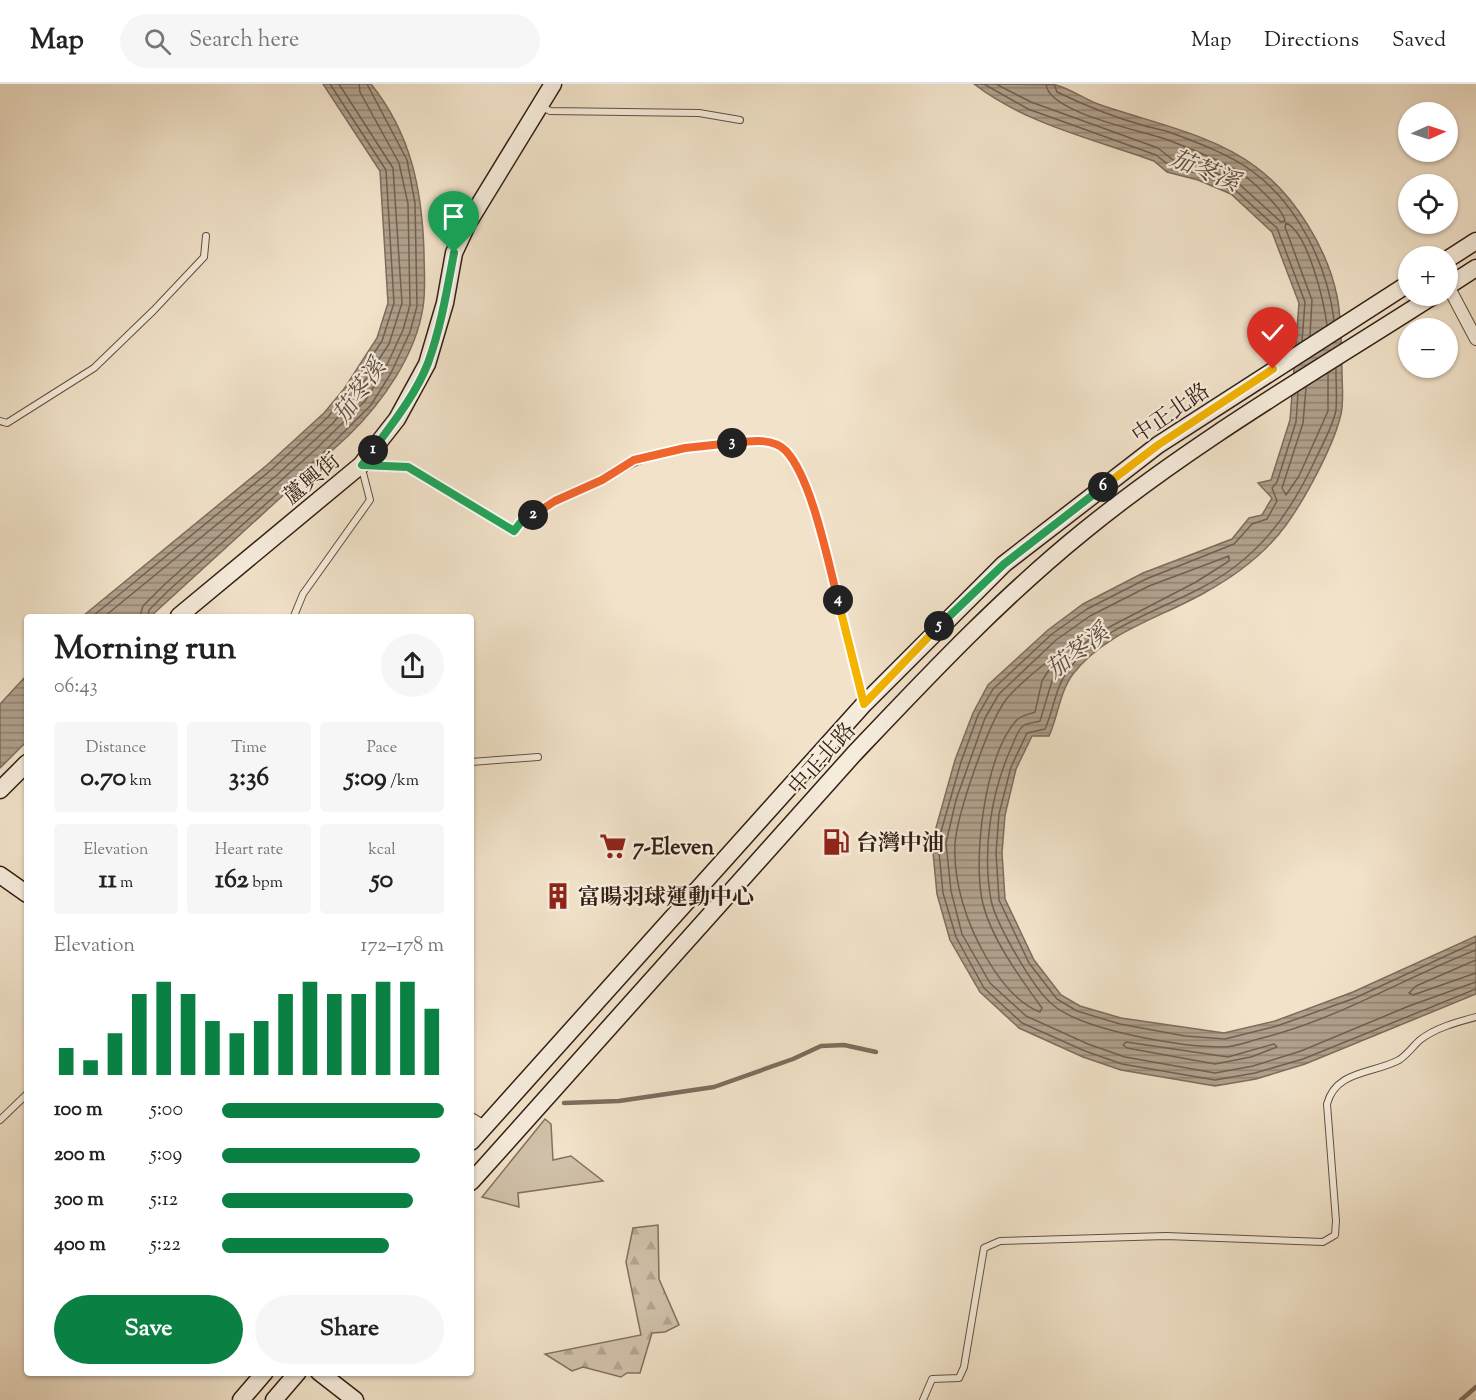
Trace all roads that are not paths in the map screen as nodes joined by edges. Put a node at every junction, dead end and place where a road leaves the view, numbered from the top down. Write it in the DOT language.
graph roads {
  1 [pos="553,84"];
  2 [pos="539,106"];
  3 [pos="741,120"];
  4 [pos="206,236"];
  5 [pos="1476,241"];
  6 [pos="1458,253"];
  7 [pos="1476,268"];
  8 [pos="1458,280"];
  9 [pos="1398,290"];
  10 [pos="1458,305"];
  11 [pos="1417,306"];
  12 [pos="1476,339"];
  13 [pos="0,421"];
  14 [pos="362,465"];
  15 [pos="181,614"];
  16 [pos="295,614"];
  17 [pos="864,704"];
  18 [pos="538,757"];
  19 [pos="474,762"];
  20 [pos="24,766"];
  21 [pos="0,790"];
  22 [pos="0,875"];
  23 [pos="24,892"];
  24 [pos="1476,1017"];
  25 [pos="24,1097"];
  26 [pos="0,1120"];
  27 [pos="477,1123"];
  28 [pos="474,1179"];
  29 [pos="262,1376"];
  30 [pos="295,1376"];
  31 [pos="324,1376"];
  32 [pos="241,1400"];
  33 [pos="274,1400"];
  34 [pos="355,1400"];
  35 [pos="923,1400"];
  1 -- 2 [label="street, 蘆興街"];
  2 -- 3 [label="lane"];
  2 -- 14 [label="street, 蘆興街"];
  4 -- 13 [label="lane"];
  5 -- 6 [label="street"];
  7 -- 8 [label="street"];
  9 -- 17 [label="street, 中正北路"];
  10 -- 12 [label="street"];
  11 -- 28 [label="street, 中正北路"];
  14 -- 15 [label="street, 蘆興街"];
  14 -- 16 [label="lane"];
  14 -- 17 [label="lane"];
  17 -- 27 [label="street, 中正北路"];
  18 -- 19 [label="lane"];
  20 -- 21 [label="street"];
  22 -- 23 [label="street"];
  24 -- 35 [label="lane"];
  25 -- 26 [label="lane"];
  29 -- 32 [label="street"];
  30 -- 33 [label="street"];
  31 -- 34 [label="street"];
}
